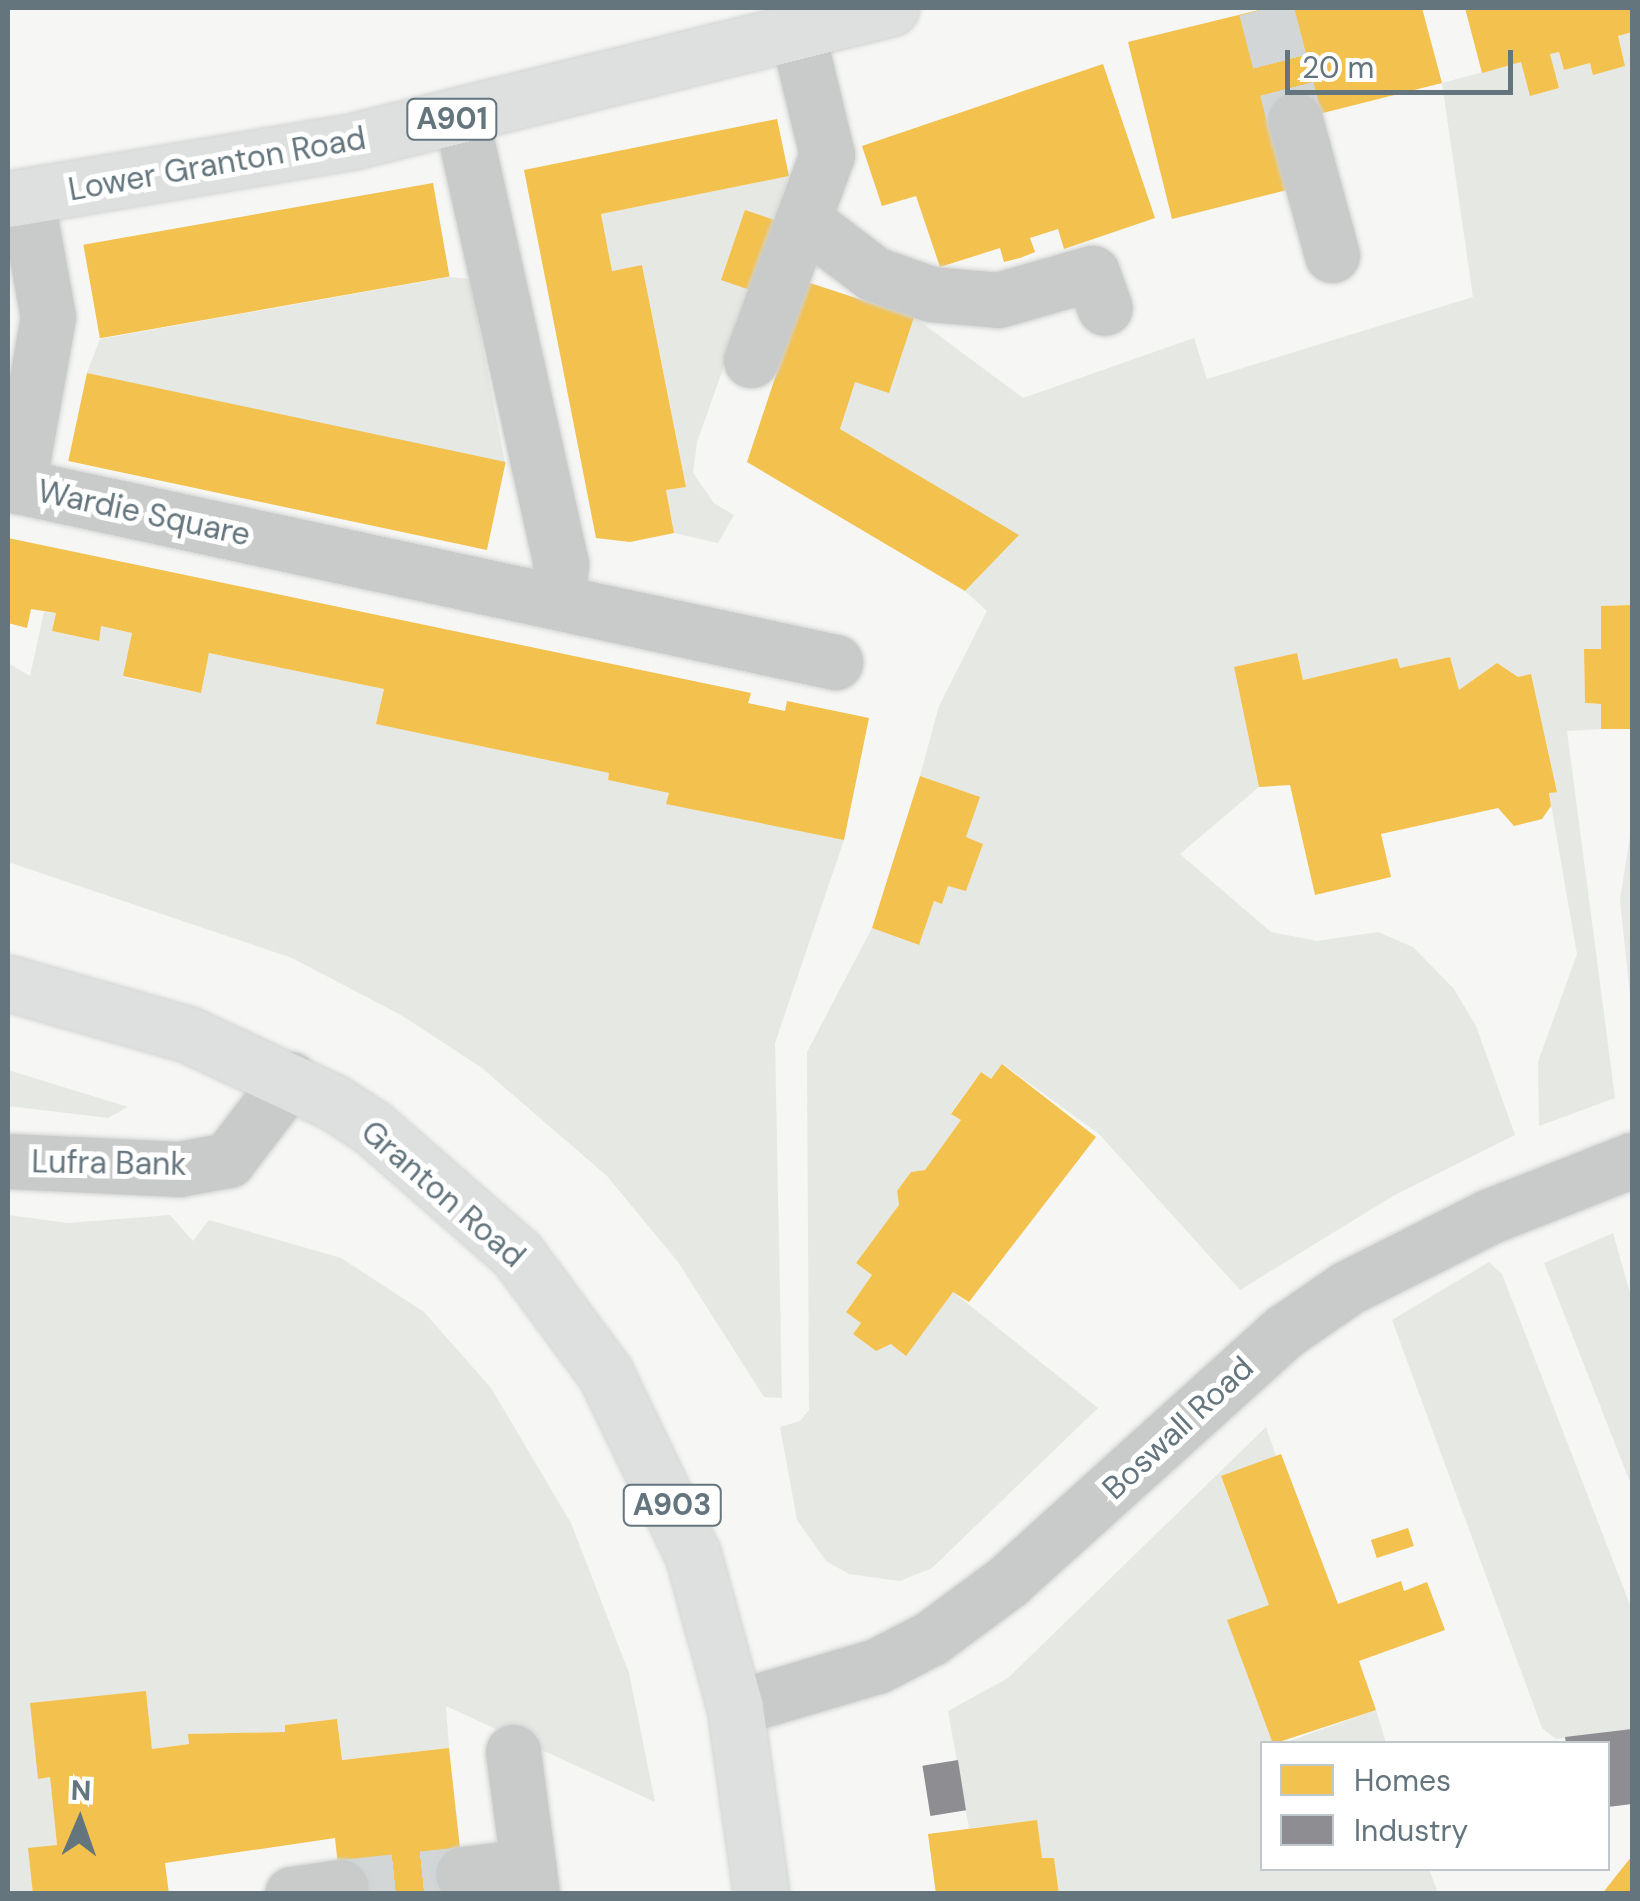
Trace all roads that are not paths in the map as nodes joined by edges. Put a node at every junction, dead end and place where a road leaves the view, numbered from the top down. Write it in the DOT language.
graph roads {
  1 [pos="891,8"];
  2 [pos="797,32"];
  3 [pos="461,117"];
  4 [pos="1295,120"];
  5 [pos="17,198"];
  6 [pos="803,220"];
  7 [pos="1332,254"];
  8 [pos="1105,308"];
  9 [pos="751,360"];
  10 [pos="558,602"];
  11 [pos="834,662"];
  12 [pos="8,983"];
  13 [pos="290,1080"];
  14 [pos="1632,1160"];
  15 [pos="8,1161"];
  16 [pos="735,1708"];
  17 [pos="513,1752"];
  18 [pos="463,1874"];
  19 [pos="530,1880"];
  20 [pos="761,1894"];
  1 -- 2 [label="main road, Lower Granton Road / A901"];
  2 -- 3 [label="main road, Lower Granton Road / A901"];
  2 -- 6 [label="street"];
  3 -- 5 [label="main road, Lower Granton Road / A901"];
  3 -- 10 [label="street"];
  4 -- 7 [label="street"];
  5 -- 10 [label="street, Wardie Square"];
  6 -- 8 [label="street"];
  6 -- 9 [label="street"];
  10 -- 11 [label="street, Wardie Square"];
  12 -- 13 [label="main road, Granton Road / A903"];
  13 -- 15 [label="street, Lufra Bank"];
  13 -- 16 [label="main road, Granton Road / A903"];
  14 -- 16 [label="street, Boswall Road"];
  16 -- 20 [label="main road, Granton Road / A903"];
  17 -- 19 [label="street"];
  18 -- 19 [label="street"];
}
